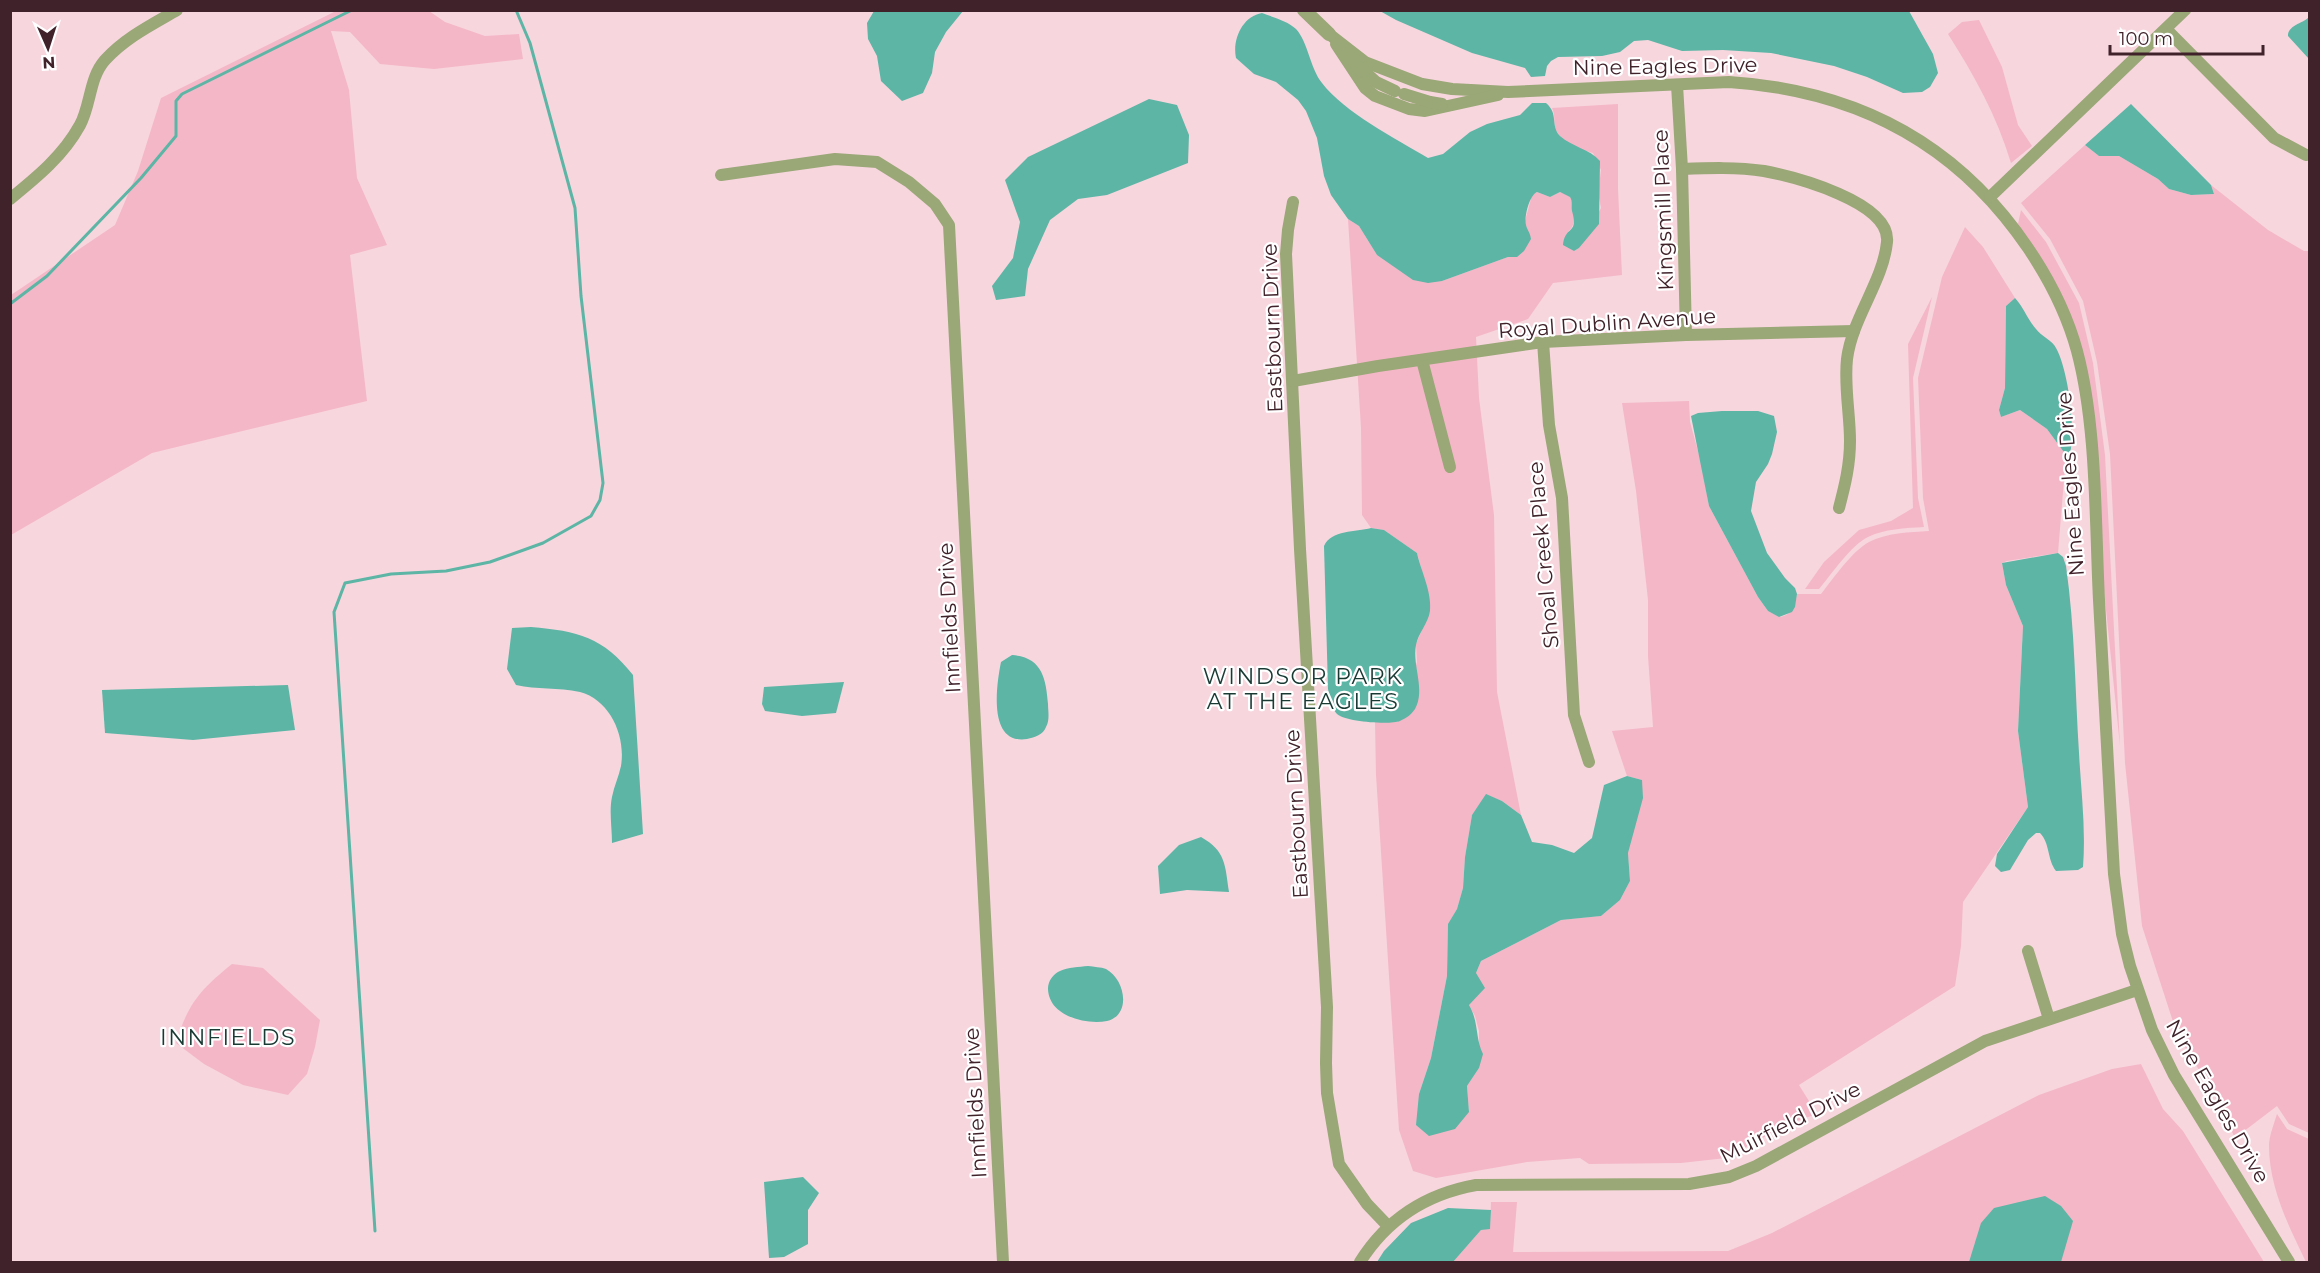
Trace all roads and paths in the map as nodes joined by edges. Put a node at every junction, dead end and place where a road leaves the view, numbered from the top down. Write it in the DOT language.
graph roads {
  1 [pos="177,10"];
  2 [pos="1304,10"];
  3 [pos="2185,10"];
  4 [pos="2166,29"];
  5 [pos="1329,34"];
  6 [pos="1677,85"];
  7 [pos="1508,92"];
  8 [pos="1456,105"];
  9 [pos="2307,155"];
  10 [pos="1682,169"];
  11 [pos="722,175"];
  12 [pos="1990,197"];
  13 [pos="10,199"];
  14 [pos="1293,202"];
  15 [pos="1854,331"];
  16 [pos="1686,335"];
  17 [pos="1543,342"];
  18 [pos="1422,360"];
  19 [pos="1293,381"];
  20 [pos="1450,467"];
  21 [pos="1839,508"];
  22 [pos="1589,762"];
  23 [pos="2028,951"];
  24 [pos="2137,990"];
  25 [pos="2049,1019"];
  26 [pos="1388,1226"];
  27 [pos="1002,1263"];
  28 [pos="1360,1263"];
  29 [pos="2289,1263"];
  1 -- 13 [label="street"];
  2 -- 5 [label="street, Nine Eagles Drive"];
  3 -- 4 [label="street"];
  4 -- 9 [label="street"];
  4 -- 12 [label="street"];
  5 -- 7 [label="street, Nine Eagles Drive"];
  5 -- 8 [label="street, Nine Eagles Drive"];
  5 -- 8 [label="street, Nine Eagles Drive"];
  6 -- 7 [label="street, Nine Eagles Drive"];
  6 -- 10 [label="street, Kingsmill Place"];
  6 -- 12 [label="street, Nine Eagles Drive"];
  7 -- 8 [label="street, Nine Eagles Drive"];
  10 -- 15 [label="street"];
  10 -- 16 [label="street, Kingsmill Place"];
  11 -- 27 [label="street, Innfields Drive"];
  12 -- 24 [label="street, Nine Eagles Drive"];
  14 -- 19 [label="street, Eastbourn Drive"];
  15 -- 16 [label="street, Royal Dublin Avenue"];
  15 -- 21 [label="street"];
  16 -- 17 [label="street, Royal Dublin Avenue"];
  17 -- 18 [label="street, Royal Dublin Avenue"];
  17 -- 22 [label="street, Shoal Creek Place"];
  18 -- 19 [label="street, Royal Dublin Avenue"];
  18 -- 20 [label="street"];
  19 -- 26 [label="street, Eastbourn Drive"];
  23 -- 25 [label="street"];
  24 -- 25 [label="street, Muirfield Drive"];
  24 -- 29 [label="street, Nine Eagles Drive"];
  25 -- 26 [label="street, Muirfield Drive"];
  26 -- 28 [label="street, Muirfield Drive"];
}
